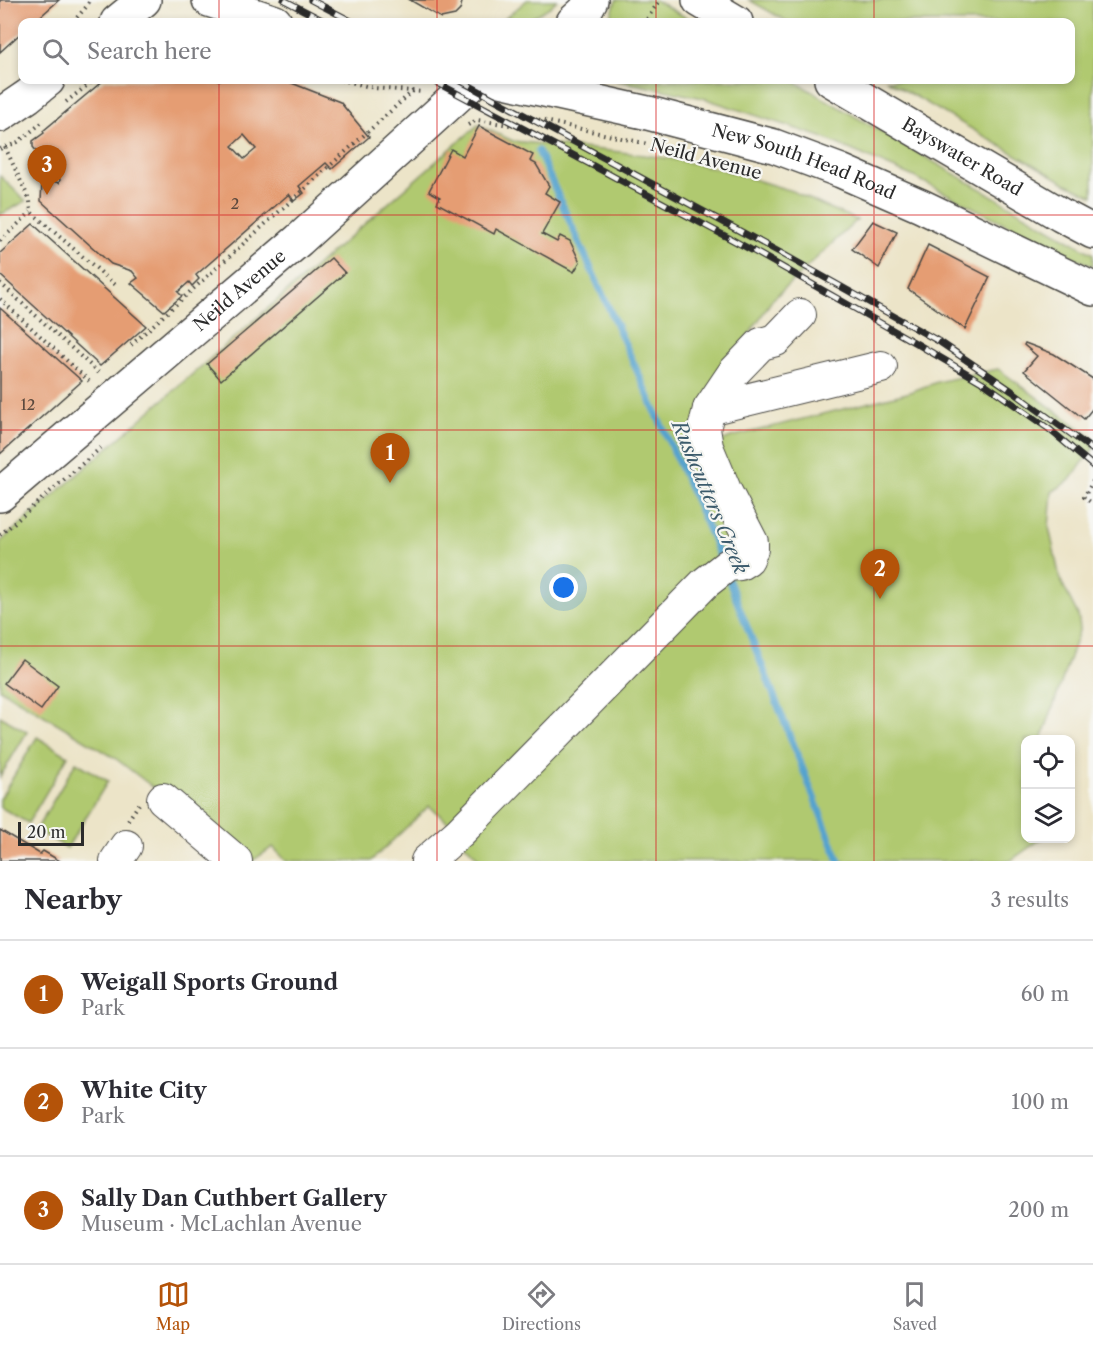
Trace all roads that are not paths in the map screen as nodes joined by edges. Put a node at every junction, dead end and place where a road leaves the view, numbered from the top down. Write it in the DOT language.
graph roads {
  1 [pos="209,0"];
  2 [pos="591,0"];
  3 [pos="699,0"];
  4 [pos="158,14"];
  5 [pos="138,18"];
  6 [pos="263,18"];
  7 [pos="577,18"];
  8 [pos="729,18"];
  9 [pos="43,84"];
  10 [pos="471,84"];
  11 [pos="518,84"];
  12 [pos="838,84"];
  13 [pos="0,115"];
  14 [pos="1093,232"];
  15 [pos="1093,289"];
  16 [pos="800,315"];
  17 [pos="881,367"];
  18 [pos="709,409"];
  19 [pos="0,495"];
  20 [pos="163,799"];
  21 [pos="236,861"];
  22 [pos="427,861"];
  1 -- 6 [label="main road"];
  2 -- 7 [label="main road"];
  3 -- 8 [label="main road"];
  4 -- 5 [label="main road"];
  9 -- 13 [label="main road"];
  10 -- 19 [label="main road, Neild Avenue"];
  11 -- 15 [label="main road, New South Head Road"];
  12 -- 14 [label="main road, Bayswater Road"];
  16 -- 18 [label="lane"];
  17 -- 18 [label="lane"];
  18 -- 22 [label="lane"];
  20 -- 21 [label="lane"];
}
